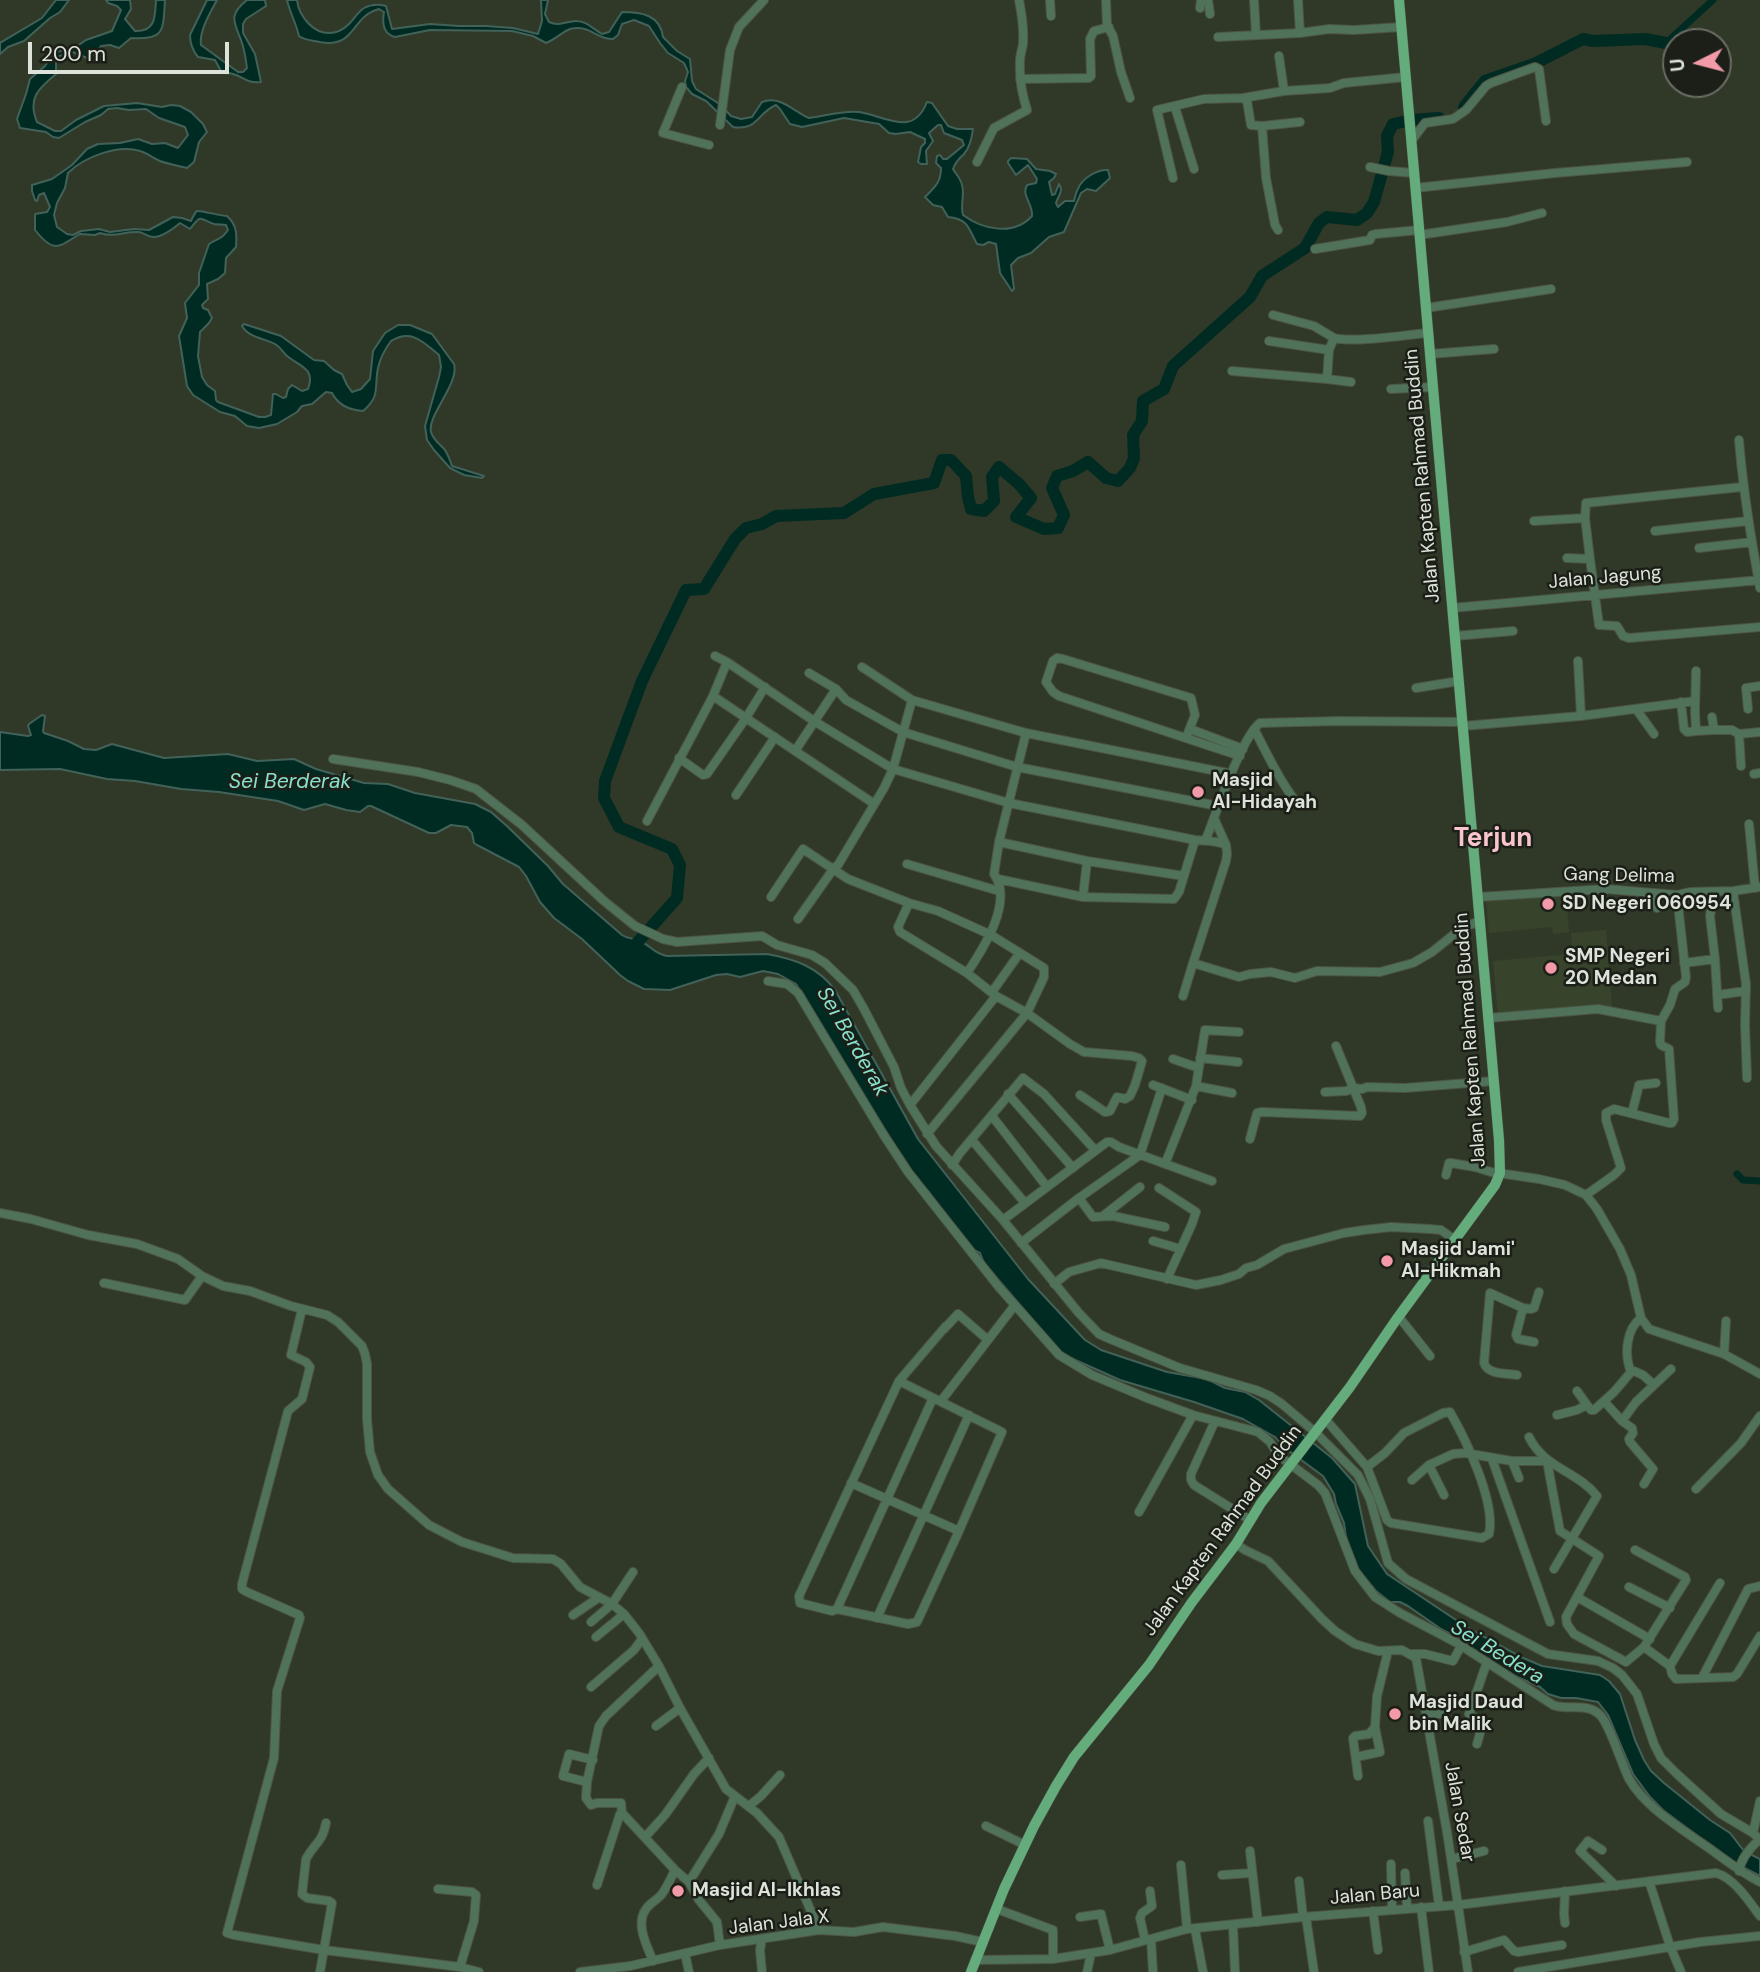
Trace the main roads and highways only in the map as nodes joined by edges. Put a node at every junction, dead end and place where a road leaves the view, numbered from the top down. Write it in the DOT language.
graph roads {
  1 [pos="1399,0"];
  2 [pos="971,1972"];
  1 -- 2 [label="main road, Jalan Kapten Rahmad Buddin"];
}
